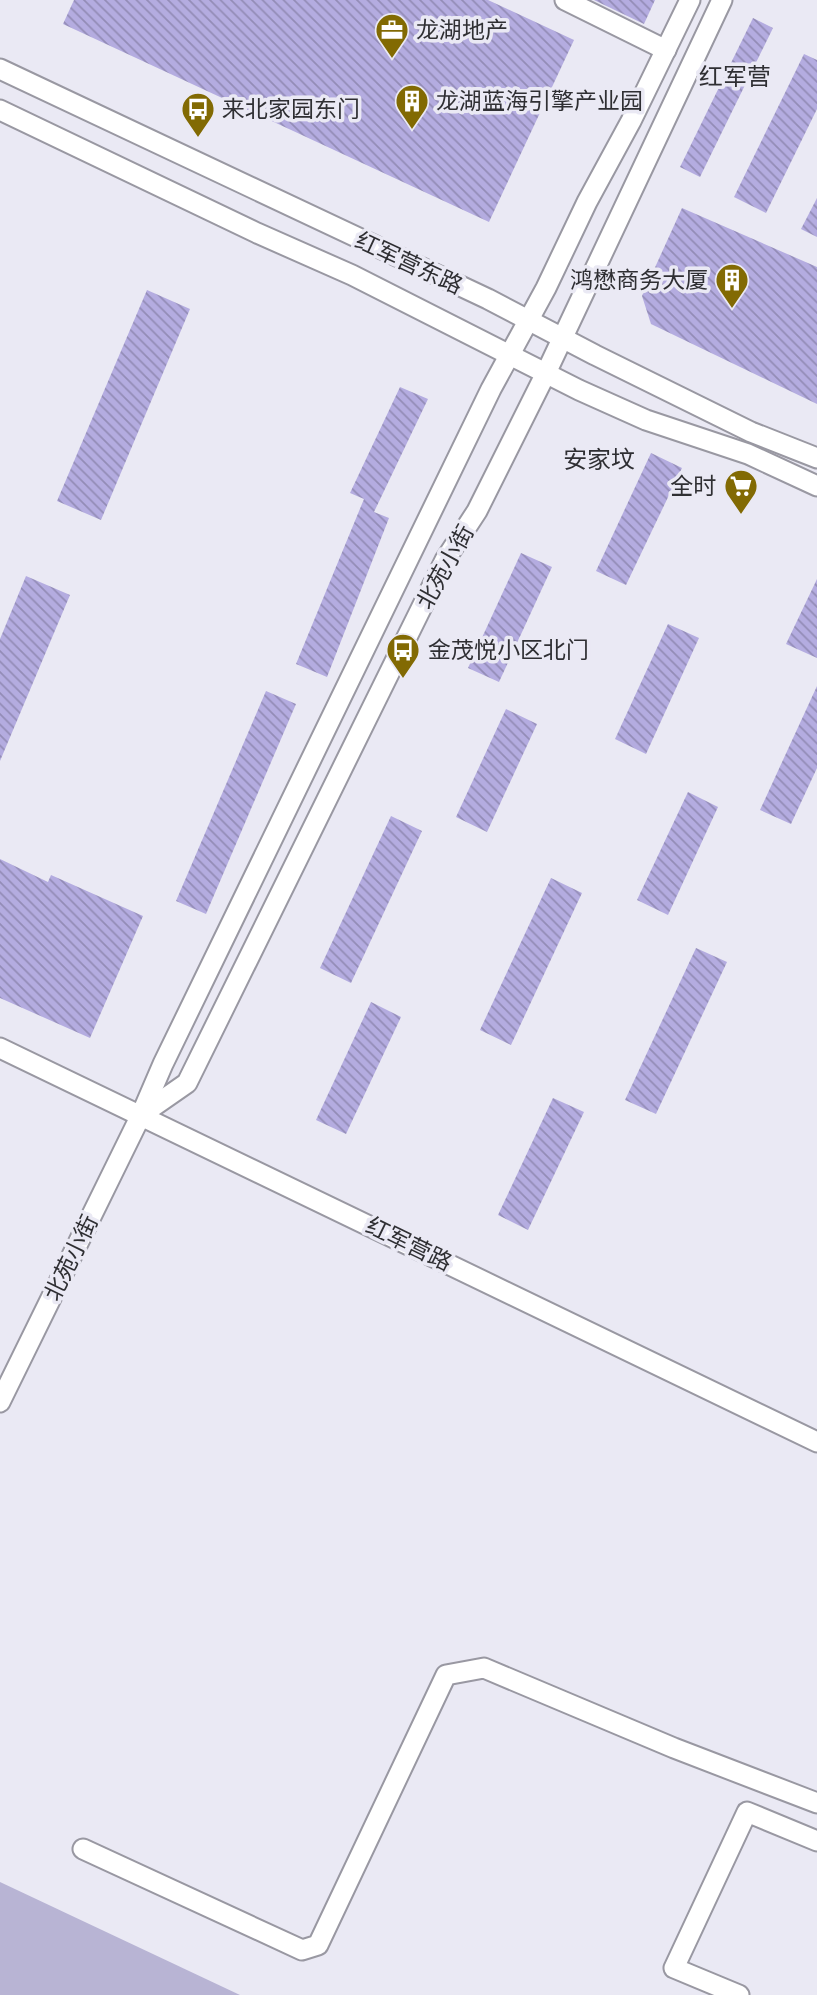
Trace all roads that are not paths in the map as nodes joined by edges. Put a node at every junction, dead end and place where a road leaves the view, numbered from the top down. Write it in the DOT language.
graph roads {
  1 [pos="565,0"];
  2 [pos="690,0"];
  3 [pos="722,0"];
  4 [pos="666,50"];
  5 [pos="0,69"];
  6 [pos="0,110"];
  7 [pos="529,321"];
  8 [pos="563,338"];
  9 [pos="510,355"];
  10 [pos="546,373"];
  11 [pos="817,457"];
  12 [pos="817,486"];
  13 [pos="0,1048"];
  14 [pos="141,1115"];
  15 [pos="0,1402"];
  16 [pos="817,1442"];
  17 [pos="817,1803"];
  18 [pos="817,1841"];
  19 [pos="83,1849"];
  20 [pos="739,1995"];
  1 -- 4 [label="street"];
  2 -- 4 [label="street, 北苑小街"];
  3 -- 8 [label="street, 北苑小街"];
  4 -- 7 [label="street, 北苑小街"];
  5 -- 7 [label="street, 红军营东路"];
  6 -- 9 [label="street, 红军营东路"];
  7 -- 8 [label="street, 红军营东路"];
  7 -- 9 [label="street, 北苑小街"];
  8 -- 10 [label="street, 北苑小街"];
  8 -- 11 [label="street, 红军营东路"];
  9 -- 10 [label="street, 红军营东路"];
  9 -- 14 [label="street, 北苑小街"];
  10 -- 12 [label="street, 红军营东路"];
  10 -- 14 [label="street, 北苑小街"];
  13 -- 14 [label="street, 红军营路"];
  14 -- 15 [label="street, 北苑小街"];
  14 -- 16 [label="street, 红军营路"];
  17 -- 19 [label="street"];
  18 -- 20 [label="street"];
}
